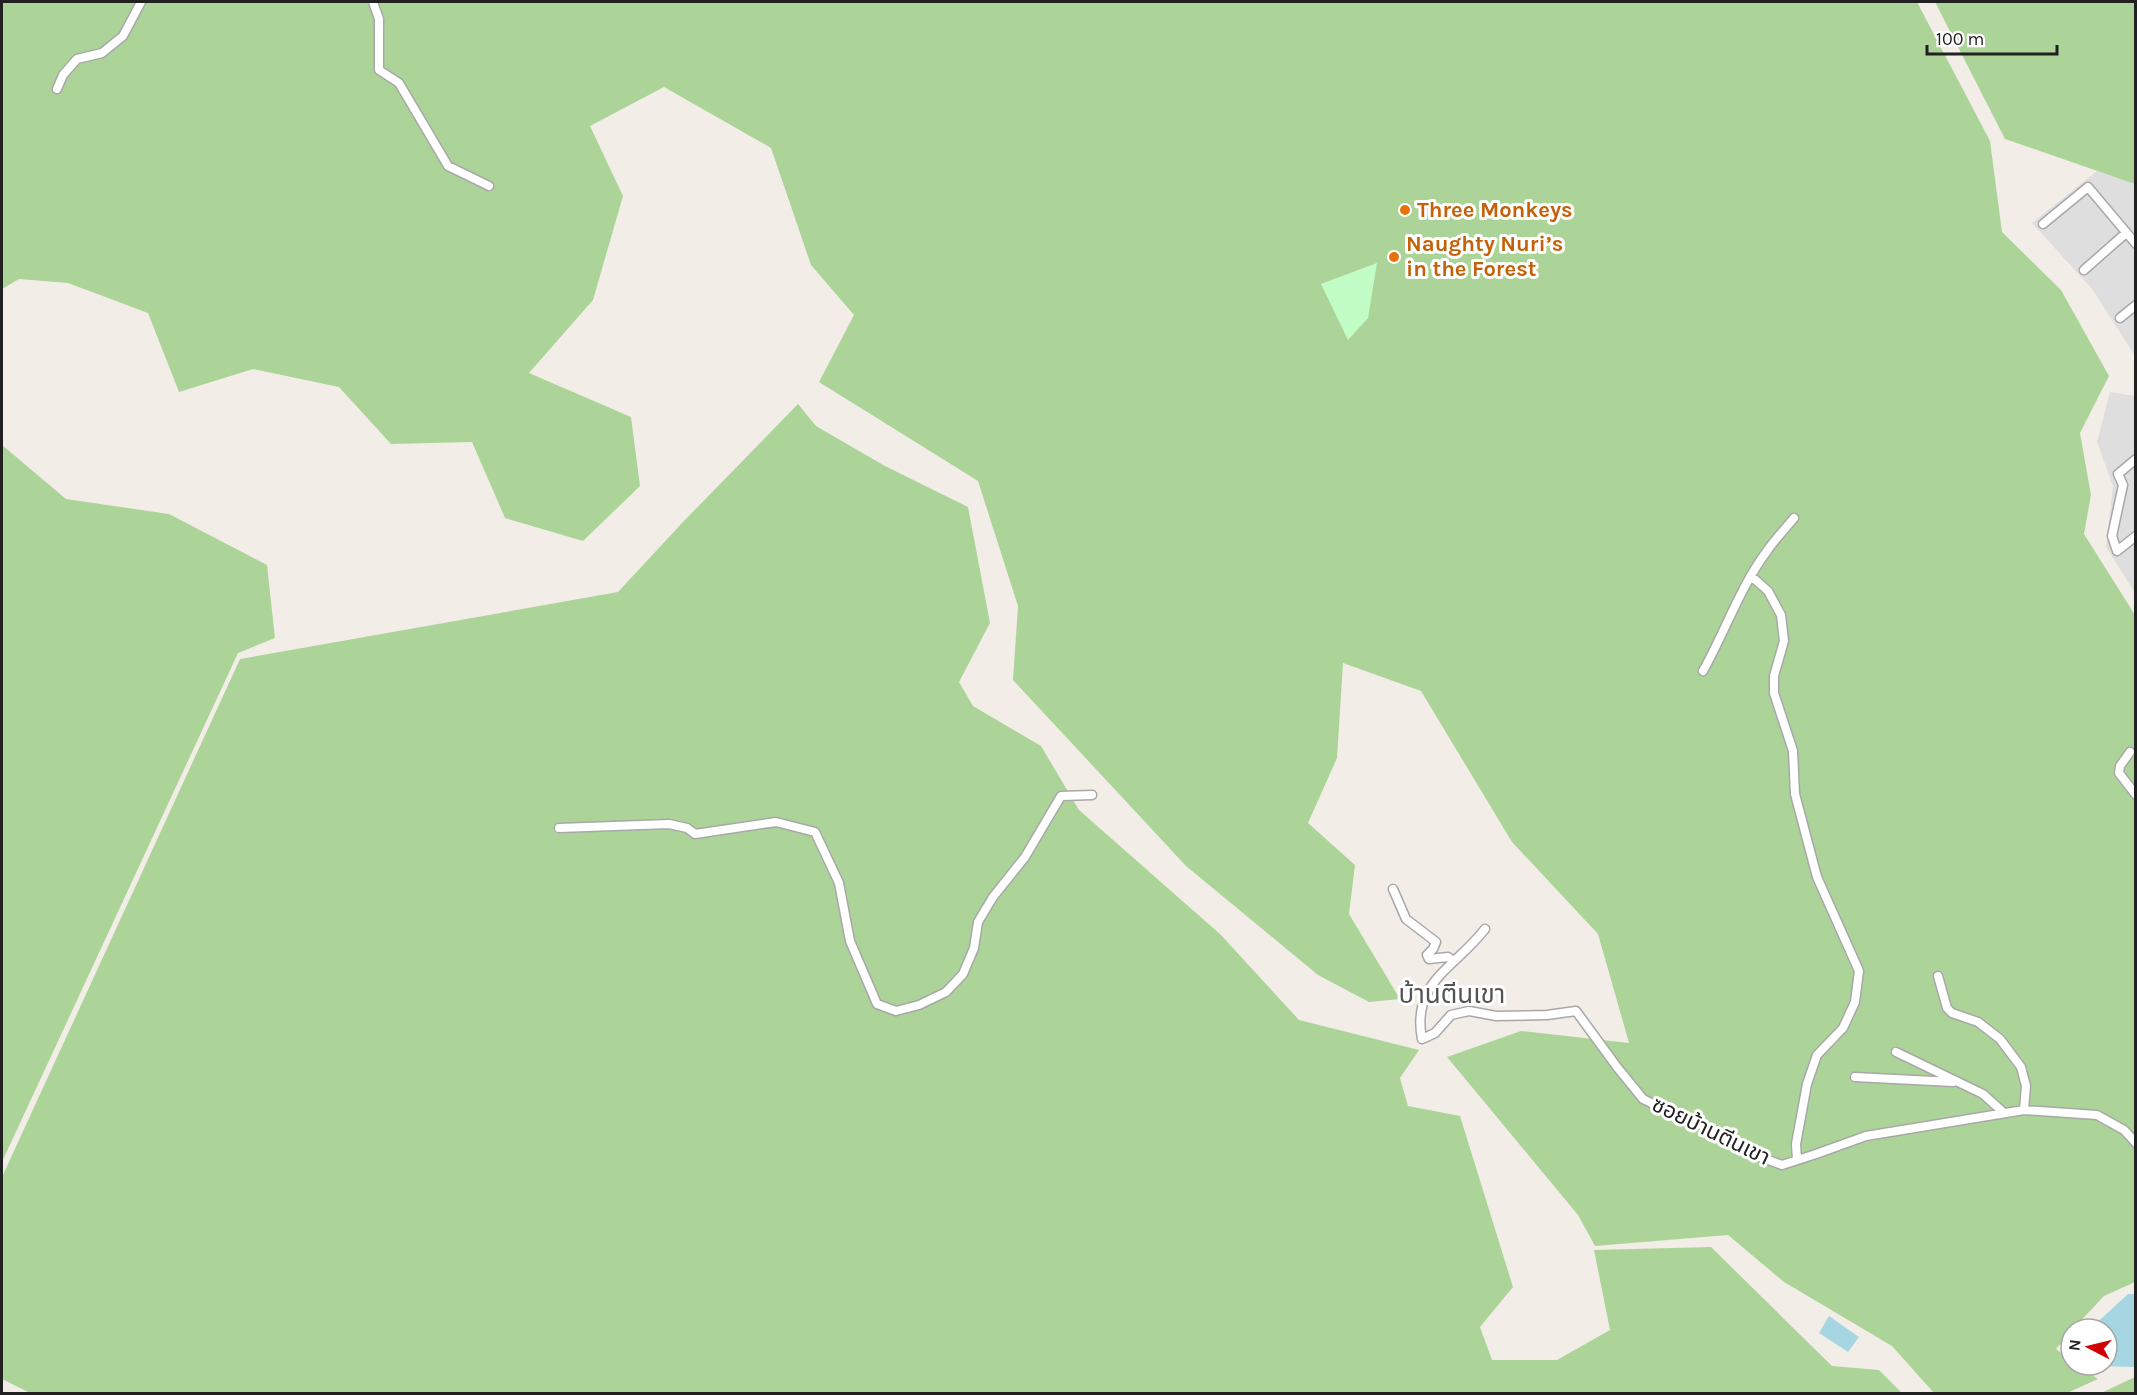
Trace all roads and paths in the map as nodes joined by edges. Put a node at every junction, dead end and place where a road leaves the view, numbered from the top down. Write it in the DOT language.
graph roads {
  1 [pos="141,2"];
  2 [pos="374,2"];
  3 [pos="57,89"];
  4 [pos="489,186"];
  5 [pos="2043,224"];
  6 [pos="2126,233"];
  7 [pos="2136,244"];
  8 [pos="2084,270"];
  9 [pos="2136,305"];
  10 [pos="2120,318"];
  11 [pos="2136,459"];
  12 [pos="1794,518"];
  13 [pos="2136,536"];
  14 [pos="1751,576"];
  15 [pos="1703,670"];
  16 [pos="2130,752"];
  17 [pos="1092,795"];
  18 [pos="2136,795"];
  19 [pos="559,828"];
  20 [pos="1393,889"];
  21 [pos="1485,929"];
  22 [pos="1454,961"];
  23 [pos="1938,976"];
  24 [pos="1896,1052"];
  25 [pos="1855,1077"];
  26 [pos="1956,1082"];
  27 [pos="2024,1110"];
  28 [pos="2004,1113"];
  29 [pos="2136,1143"];
  30 [pos="1797,1160"];
  1 -- 3 [label="street"];
  2 -- 4 [label="street"];
  5 -- 6 [label="street"];
  6 -- 7 [label="street"];
  6 -- 8 [label="street"];
  9 -- 10 [label="street"];
  11 -- 13 [label="street"];
  12 -- 14 [label="street"];
  14 -- 15 [label="street"];
  14 -- 30 [label="street"];
  16 -- 18 [label="street"];
  17 -- 19 [label="street"];
  20 -- 22 [label="street"];
  21 -- 22 [label="street, ซอยบ้านตีนเขา"];
  22 -- 30 [label="street, ซอยบ้านตีนเขา"];
  23 -- 27 [label="street"];
  24 -- 26 [label="street"];
  25 -- 26 [label="street"];
  26 -- 28 [label="street"];
  27 -- 28 [label="street, ซอยบ้านตีนเขา"];
  27 -- 29 [label="street, ซอยบ้านตีนเขา"];
  28 -- 30 [label="street, ซอยบ้านตีนเขา"];
}
